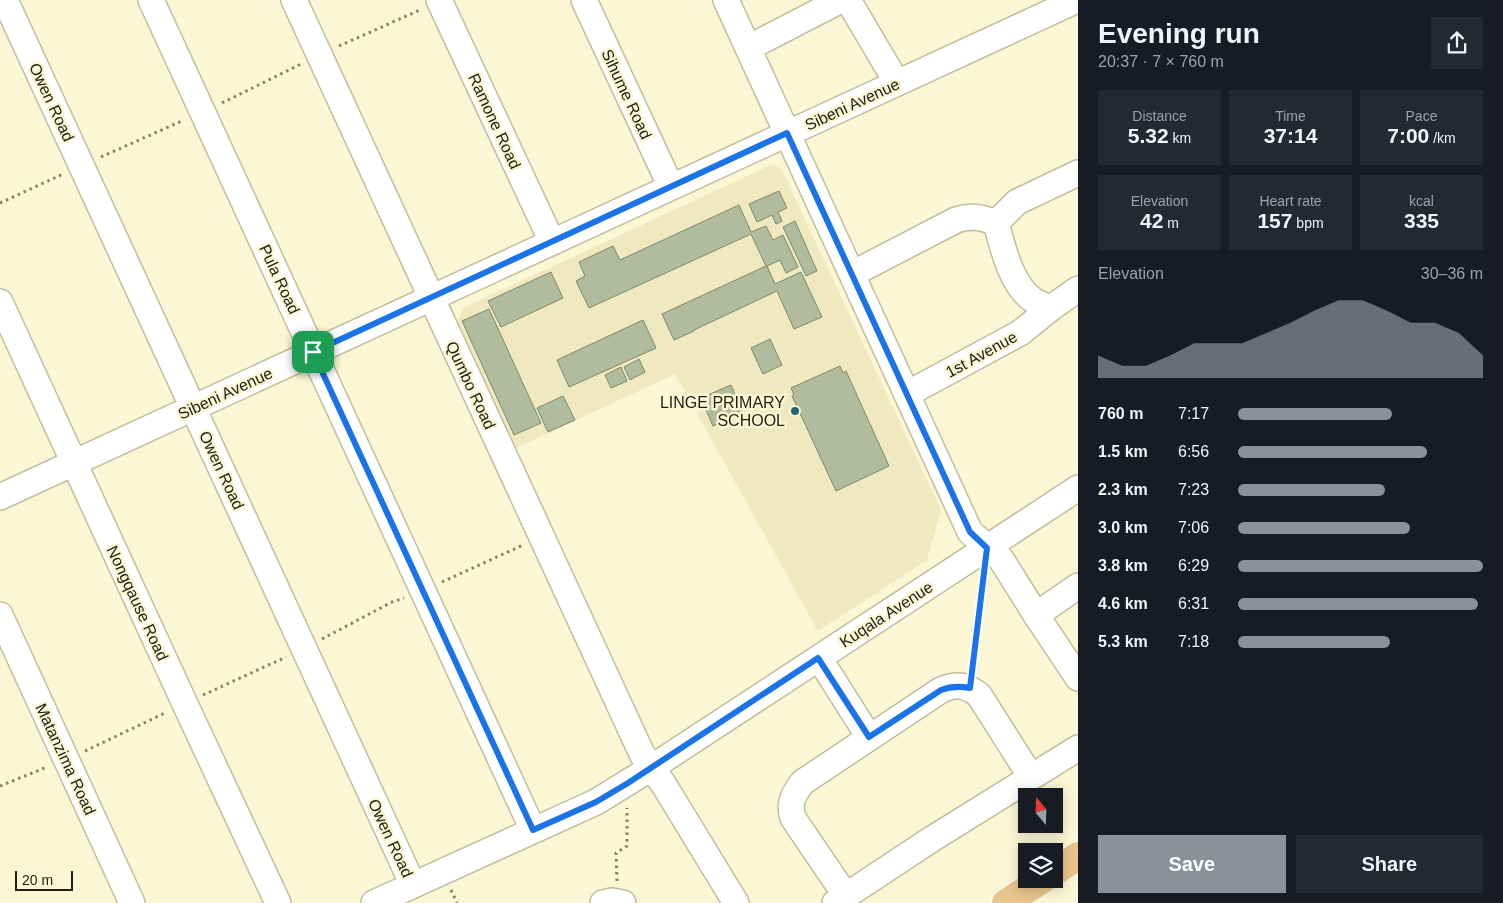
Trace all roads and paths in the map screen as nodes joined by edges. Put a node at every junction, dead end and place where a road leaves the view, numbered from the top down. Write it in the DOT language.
graph roads {
  1 [pos="5,0"];
  2 [pos="151,0"];
  3 [pos="294,0"];
  4 [pos="439,0"];
  5 [pos="584,0"];
  6 [pos="726,0"];
  7 [pos="841,0"];
  8 [pos="848,0"];
  9 [pos="1077,0"];
  10 [pos="748,48"];
  11 [pos="897,83"];
  12 [pos="787,133"];
  13 [pos="1078,173"];
  14 [pos="671,187"];
  15 [pos="996,223"];
  16 [pos="552,242"];
  17 [pos="852,274"];
  18 [pos="1078,288"];
  19 [pos="432,298"];
  20 [pos="0,302"];
  21 [pos="1051,308"];
  22 [pos="313,352"];
  23 [pos="907,394"];
  24 [pos="193,408"];
  25 [pos="74,463"];
  26 [pos="1078,488"];
  27 [pos="0,497"];
  28 [pos="987,548"];
  29 [pos="1078,586"];
  30 [pos="1036,615"];
  31 [pos="0,616"];
  32 [pos="818,658"];
  33 [pos="1076,671"];
  34 [pos="970,688"];
  35 [pos="869,737"];
  36 [pos="1078,748"];
  37 [pos="66,760"];
  38 [pos="651,768"];
  39 [pos="1031,777"];
  40 [pos="628,783"];
  41 [pos="0,786"];
  42 [pos="533,830"];
  43 [pos="1078,856"];
  44 [pos="1063,866"];
  45 [pos="413,885"];
  46 [pos="1029,888"];
  47 [pos="841,900"];
  48 [pos="614,902"];
  49 [pos="132,903"];
  50 [pos="278,903"];
  51 [pos="374,903"];
  52 [pos="736,903"];
  53 [pos="1006,903"];
  1 -- 24 [label="street, Owen Road"];
  2 -- 22 [label="street, Pula Road"];
  3 -- 19 [label="street, Qumbo Road"];
  4 -- 16 [label="street, Ramone Road"];
  5 -- 14 [label="street, Sihume Road"];
  6 -- 10 [label="street"];
  7 -- 10 [label="street"];
  8 -- 11 [label="street"];
  9 -- 11 [label="street, Sibeni Avenue"];
  10 -- 12 [label="street"];
  11 -- 12 [label="street, Sibeni Avenue"];
  12 -- 14 [label="street, Sibeni Avenue"];
  12 -- 17 [label="street"];
  13 -- 15 [label="street"];
  14 -- 16 [label="street, Sibeni Avenue"];
  15 -- 17 [label="street"];
  15 -- 21 [label="street"];
  16 -- 19 [label="street, Sibeni Avenue"];
  17 -- 23 [label="street"];
  18 -- 21 [label="street, 1st Avenue"];
  19 -- 22 [label="street, Sibeni Avenue"];
  19 -- 38 [label="street, Qumbo Road"];
  20 -- 25 [label="street, Nongqause Road"];
  21 -- 23 [label="street, 1st Avenue"];
  22 -- 24 [label="street, Sibeni Avenue"];
  22 -- 42 [label="street, Pula Road"];
  23 -- 28 [label="street"];
  24 -- 25 [label="street, Sibeni Avenue"];
  24 -- 45 [label="street, Owen Road"];
  25 -- 27 [label="street, Sibeni Avenue"];
  25 -- 50 [label="street, Nongqause Road"];
  26 -- 28 [label="street, Kuqala Avenue"];
  28 -- 30 [label="street"];
  28 -- 32 [label="street, Kuqala Avenue"];
  28 -- 34 [label="path"];
  29 -- 30 [label="street"];
  30 -- 33 [label="street"];
  31 -- 37 [label="street, Matanzima Road"];
  32 -- 35 [label="street"];
  32 -- 38 [label="street, Kuqala Avenue"];
  34 -- 35 [label="street"];
  34 -- 39 [label="street"];
  35 -- 47 [label="street"];
  36 -- 39 [label="street"];
  37 -- 41 [label="path"];
  37 -- 49 [label="street, Matanzima Road"];
  38 -- 40 [label="street, Kuqala Avenue"];
  38 -- 52 [label="street, Qumbo Road"];
  39 -- 47 [label="street"];
  40 -- 42 [label="street, Kuqala Avenue"];
  40 -- 48 [label="path"];
  42 -- 45 [label="street, Kuqala Avenue"];
  43 -- 44 [label="main road"];
  45 -- 51 [label="street, Kuqala Avenue"];
  46 -- 53 [label="main road"];
}
